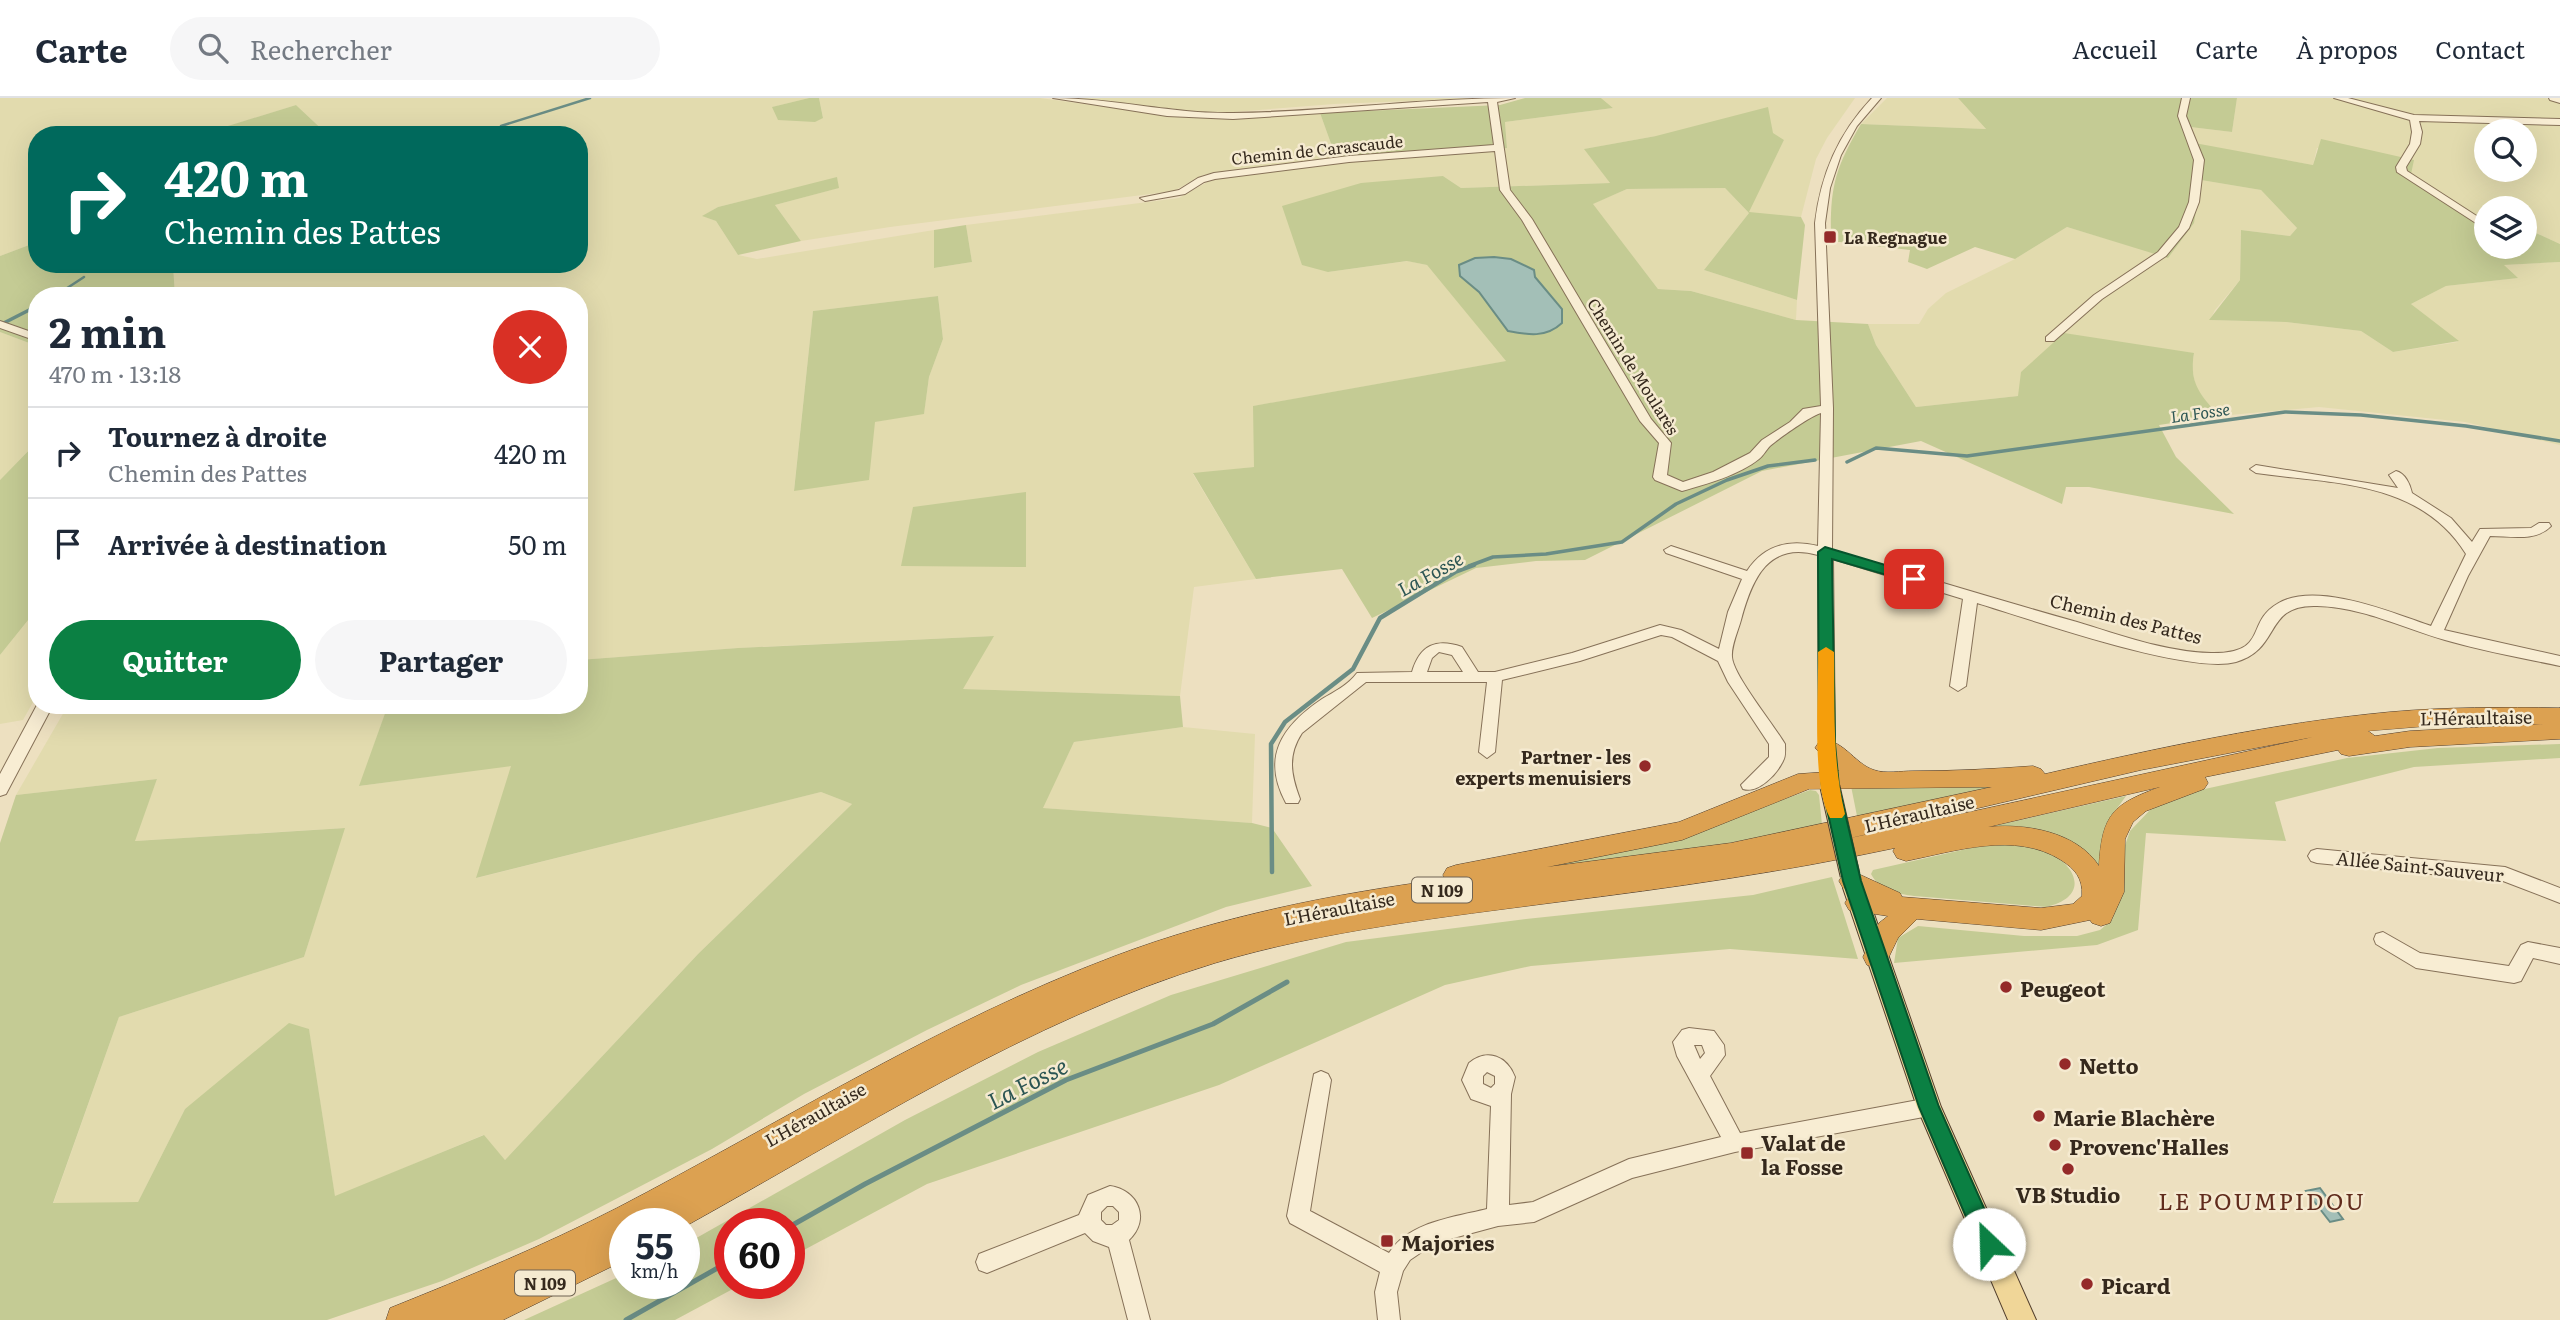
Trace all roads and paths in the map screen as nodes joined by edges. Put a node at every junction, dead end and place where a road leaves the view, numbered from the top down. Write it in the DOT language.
graph roads {
  1 [pos="1057,98"];
  2 [pos="1511,98"];
  3 [pos="1877,98"];
  4 [pos="2186,98"];
  5 [pos="2338,98"];
  6 [pos="2553,98"];
  7 [pos="1493,99"];
  8 [pos="2560,100"];
  9 [pos="2414,118"];
  10 [pos="2560,122"];
  11 [pos="1498,148"];
  12 [pos="1145,198"];
  13 [pos="2474,218"];
  14 [pos="0,324"];
  15 [pos="28,333"];
  16 [pos="2050,339"];
  17 [pos="1827,408"];
  18 [pos="2256,469"];
  19 [pos="2396,475"];
  20 [pos="2405,494"];
  21 [pos="2544,526"];
  22 [pos="1671,550"];
  23 [pos="1825,552"];
  24 [pos="2472,553"];
  25 [pos="1751,577"];
  26 [pos="1971,596"];
  27 [pos="2436,632"];
  28 [pos="1724,658"];
  29 [pos="2560,661"];
  30 [pos="1418,677"];
  31 [pos="1475,677"];
  32 [pos="1495,677"];
  33 [pos="1958,686"];
  34 [pos="40,714"];
  35 [pos="2560,716"];
  36 [pos="2560,730"];
  37 [pos="2258,738"];
  38 [pos="1827,748"];
  39 [pos="1487,752"];
  40 [pos="1874,780"];
  41 [pos="1830,783"];
  42 [pos="1749,785"];
  43 [pos="0,790"];
  44 [pos="1292,799"];
  45 [pos="2317,856"];
  46 [pos="1855,893"];
  47 [pos="2560,896"];
  48 [pos="1911,912"];
  49 [pos="2383,939"];
  50 [pos="2560,956"];
  51 [pos="1876,957"];
  52 [pos="1699,1075"];
  53 [pos="1321,1080"];
  54 [pos="1501,1093"];
  55 [pos="1929,1107"];
  56 [pos="837,1113"];
  57 [pos="1735,1143"];
  58 [pos="685,1208"];
  59 [pos="1498,1216"];
  60 [pos="1089,1222"];
  61 [pos="1117,1234"];
  62 [pos="609,1251"];
  63 [pos="987,1262"];
  64 [pos="1392,1267"];
  65 [pos="402,1320"];
  66 [pos="464,1320"];
  67 [pos="1139,1320"];
  68 [pos="1389,1320"];
  69 [pos="2022,1320"];
  1 -- 7 [label="street"];
  2 -- 7 [label="street"];
  3 -- 17 [label="street"];
  4 -- 16 [label="street"];
  5 -- 9 [label="street"];
  6 -- 8 [label="street"];
  7 -- 11 [label="street, Chemin de Moularès"];
  9 -- 10 [label="street"];
  9 -- 13 [label="street"];
  11 -- 12 [label="street, Chemin de Carascaude"];
  11 -- 17 [label="street, Chemin de Moularès"];
  14 -- 15 [label="street"];
  17 -- 23 [label="street"];
  18 -- 20 [label="street"];
  19 -- 20 [label="street"];
  20 -- 24 [label="street"];
  21 -- 24 [label="street"];
  22 -- 25 [label="street"];
  23 -- 25 [label="street, Chemin des Pattes"];
  23 -- 26 [label="street, Chemin des Pattes"];
  23 -- 38 [label="street"];
  24 -- 27 [label="street"];
  25 -- 28 [label="street"];
  26 -- 27 [label="street, Chemin des Pattes"];
  26 -- 33 [label="street"];
  27 -- 29 [label="street, Chemin des Pattes"];
  28 -- 32 [label="street"];
  28 -- 42 [label="street"];
  30 -- 31 [label="street"];
  30 -- 31 [label="street"];
  30 -- 44 [label="street"];
  31 -- 32 [label="street"];
  32 -- 39 [label="street"];
  34 -- 43 [label="street"];
  35 -- 37 [label="highway, L'Héraultaise / N 109"];
  36 -- 48 [label="highway"];
  36 -- 56 [label="highway, L'Héraultaise / N 109"];
  37 -- 40 [label="highway"];
  37 -- 56 [label="highway, L'Héraultaise / N 109"];
  38 -- 40 [label="highway"];
  38 -- 41 [label="street"];
  40 -- 41 [label="highway"];
  41 -- 46 [label="main road, bridge"];
  41 -- 56 [label="highway"];
  45 -- 47 [label="street, Allée Saint-Sauveur"];
  46 -- 48 [label="highway"];
  46 -- 51 [label="main road"];
  48 -- 51 [label="highway"];
  48 -- 56 [label="highway"];
  49 -- 50 [label="street"];
  51 -- 55 [label="main road"];
  52 -- 57 [label="street"];
  53 -- 64 [label="street"];
  54 -- 59 [label="street"];
  55 -- 57 [label="street"];
  55 -- 69 [label="main road"];
  56 -- 58 [label="highway, L'Héraultaise / N 109"];
  56 -- 65 [label="highway, L'Héraultaise / N 109"];
  57 -- 59 [label="street"];
  59 -- 64 [label="street"];
  60 -- 61 [label="street"];
  60 -- 61 [label="street"];
  60 -- 63 [label="street"];
  61 -- 67 [label="street"];
  62 -- 66 [label="highway, N 109"];
  64 -- 68 [label="street"];
}
